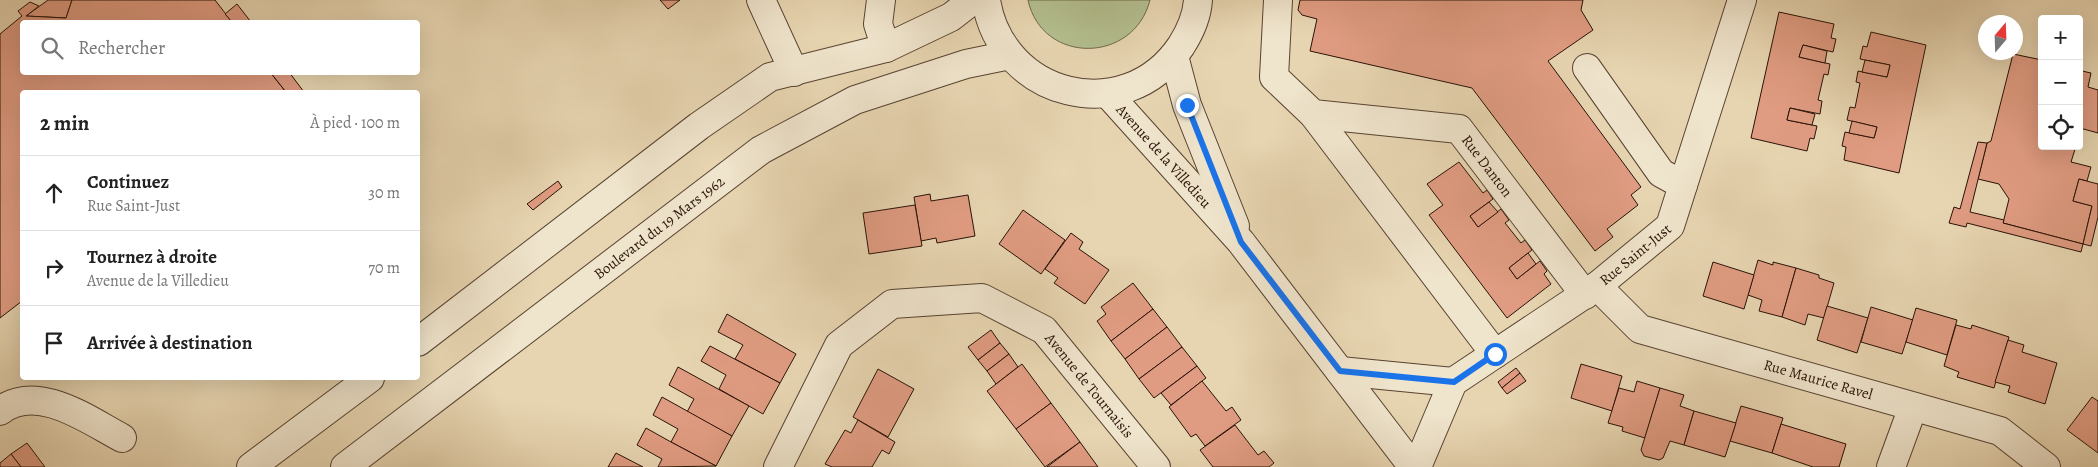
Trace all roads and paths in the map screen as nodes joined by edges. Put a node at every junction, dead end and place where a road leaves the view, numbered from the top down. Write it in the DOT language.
graph roads {
  1 [pos="761,0"];
  2 [pos="880,0"];
  3 [pos="973,0"];
  4 [pos="986,0"];
  5 [pos="1198,0"];
  6 [pos="1278,0"];
  7 [pos="1742,0"];
  8 [pos="886,48"];
  9 [pos="1010,56"];
  10 [pos="1174,56"];
  11 [pos="1587,68"];
  12 [pos="794,72"];
  13 [pos="1107,93"];
  14 [pos="1313,114"];
  15 [pos="1683,185"];
  16 [pos="1241,242"];
  17 [pos="1591,290"];
  18 [pos="420,340"];
  19 [pos="1495,354"];
  20 [pos="1340,371"];
  21 [pos="367,380"];
  22 [pos="1454,382"];
  23 [pos="1913,407"];
  24 [pos="0,411"];
  25 [pos="122,438"];
  26 [pos="251,467"];
  27 [pos="345,467"];
  28 [pos="778,467"];
  29 [pos="1156,467"];
  30 [pos="1415,467"];
  31 [pos="1891,467"];
  32 [pos="2046,467"];
  1 -- 12 [label="street"];
  2 -- 8 [label="street"];
  3 -- 8 [label="street"];
  4 -- 9 [label="street"];
  5 -- 10 [label="street"];
  6 -- 14 [label="street"];
  7 -- 15 [label="street, Rue Saint-Just"];
  8 -- 12 [label="street"];
  9 -- 13 [label="street"];
  9 -- 27 [label="street, Boulevard du 19 Mars 1962"];
  10 -- 13 [label="street"];
  10 -- 16 [label="street, Avenue de la Villedieu"];
  11 -- 15 [label="street"];
  12 -- 18 [label="street"];
  13 -- 16 [label="street, Avenue de la Villedieu"];
  14 -- 17 [label="street, Rue Danton"];
  14 -- 19 [label="street"];
  15 -- 17 [label="street, Rue Saint-Just"];
  16 -- 20 [label="street, Avenue de la Villedieu"];
  17 -- 19 [label="street, Rue Saint-Just"];
  17 -- 23 [label="street, Rue Maurice Ravel"];
  19 -- 22 [label="street, Rue Saint-Just"];
  20 -- 22 [label="street"];
  20 -- 30 [label="street, Avenue de la Villedieu"];
  21 -- 26 [label="street"];
  22 -- 30 [label="street"];
  23 -- 31 [label="street"];
  23 -- 32 [label="street, Rue Maurice Ravel"];
  24 -- 25 [label="street"];
  28 -- 29 [label="street, Avenue de Tournaisis"];
}
